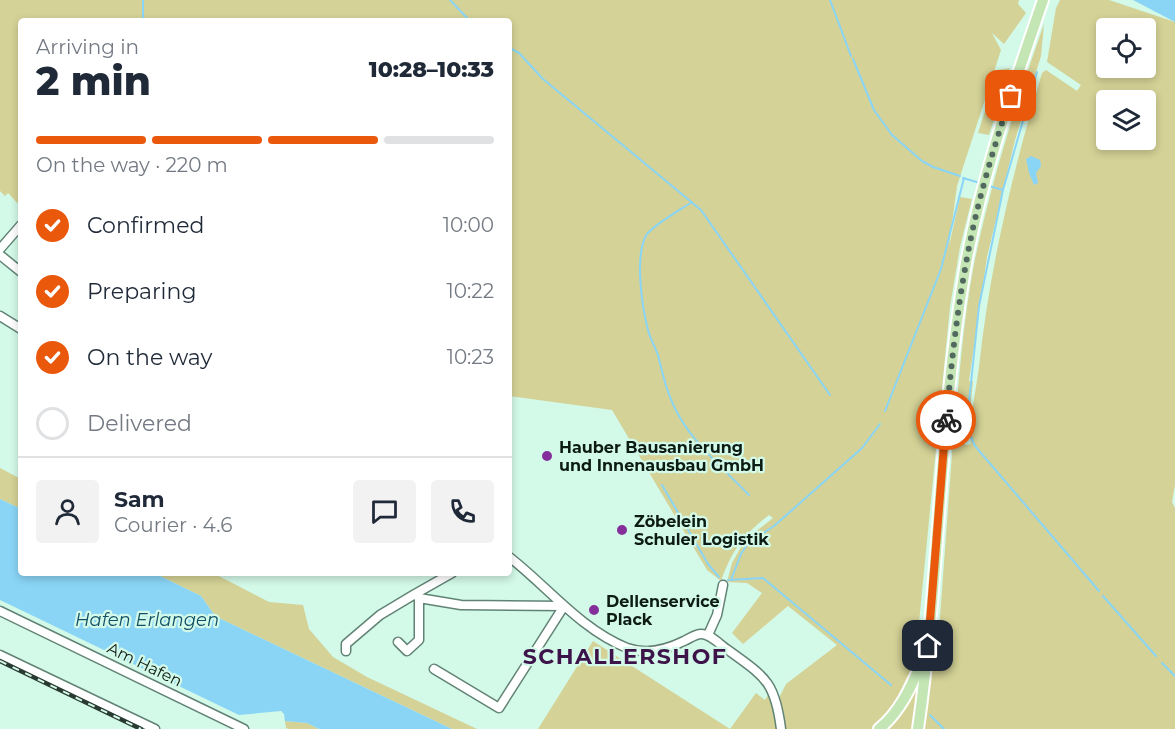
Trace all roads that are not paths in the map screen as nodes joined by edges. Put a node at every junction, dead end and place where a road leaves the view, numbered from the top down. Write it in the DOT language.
graph roads {
  1 [pos="1043,0"];
  2 [pos="18,228"];
  3 [pos="0,249"];
  4 [pos="0,255"];
  5 [pos="18,270"];
  6 [pos="0,316"];
  7 [pos="18,327"];
  8 [pos="512,560"];
  9 [pos="447,576"];
  10 [pos="723,585"];
  11 [pos="417,596"];
  12 [pos="564,606"];
  13 [pos="0,610"];
  14 [pos="708,635"];
  15 [pos="398,642"];
  16 [pos="928,646"];
  17 [pos="346,651"];
  18 [pos="0,655"];
  19 [pos="434,669"];
  20 [pos="155,729"];
  21 [pos="244,729"];
  22 [pos="781,729"];
  23 [pos="879,729"];
  24 [pos="918,729"];
  1 -- 16 [label="main road"];
  2 -- 3 [label="street"];
  4 -- 5 [label="street"];
  6 -- 7 [label="street"];
  8 -- 12 [label="street"];
  9 -- 11 [label="street"];
  10 -- 14 [label="street"];
  11 -- 12 [label="street"];
  11 -- 15 [label="street"];
  11 -- 17 [label="street"];
  12 -- 14 [label="street"];
  12 -- 19 [label="street"];
  13 -- 21 [label="street, Am Hafen"];
  14 -- 22 [label="street"];
  16 -- 23 [label="main road"];
  16 -- 24 [label="main road"];
  18 -- 20 [label="street"];
}
